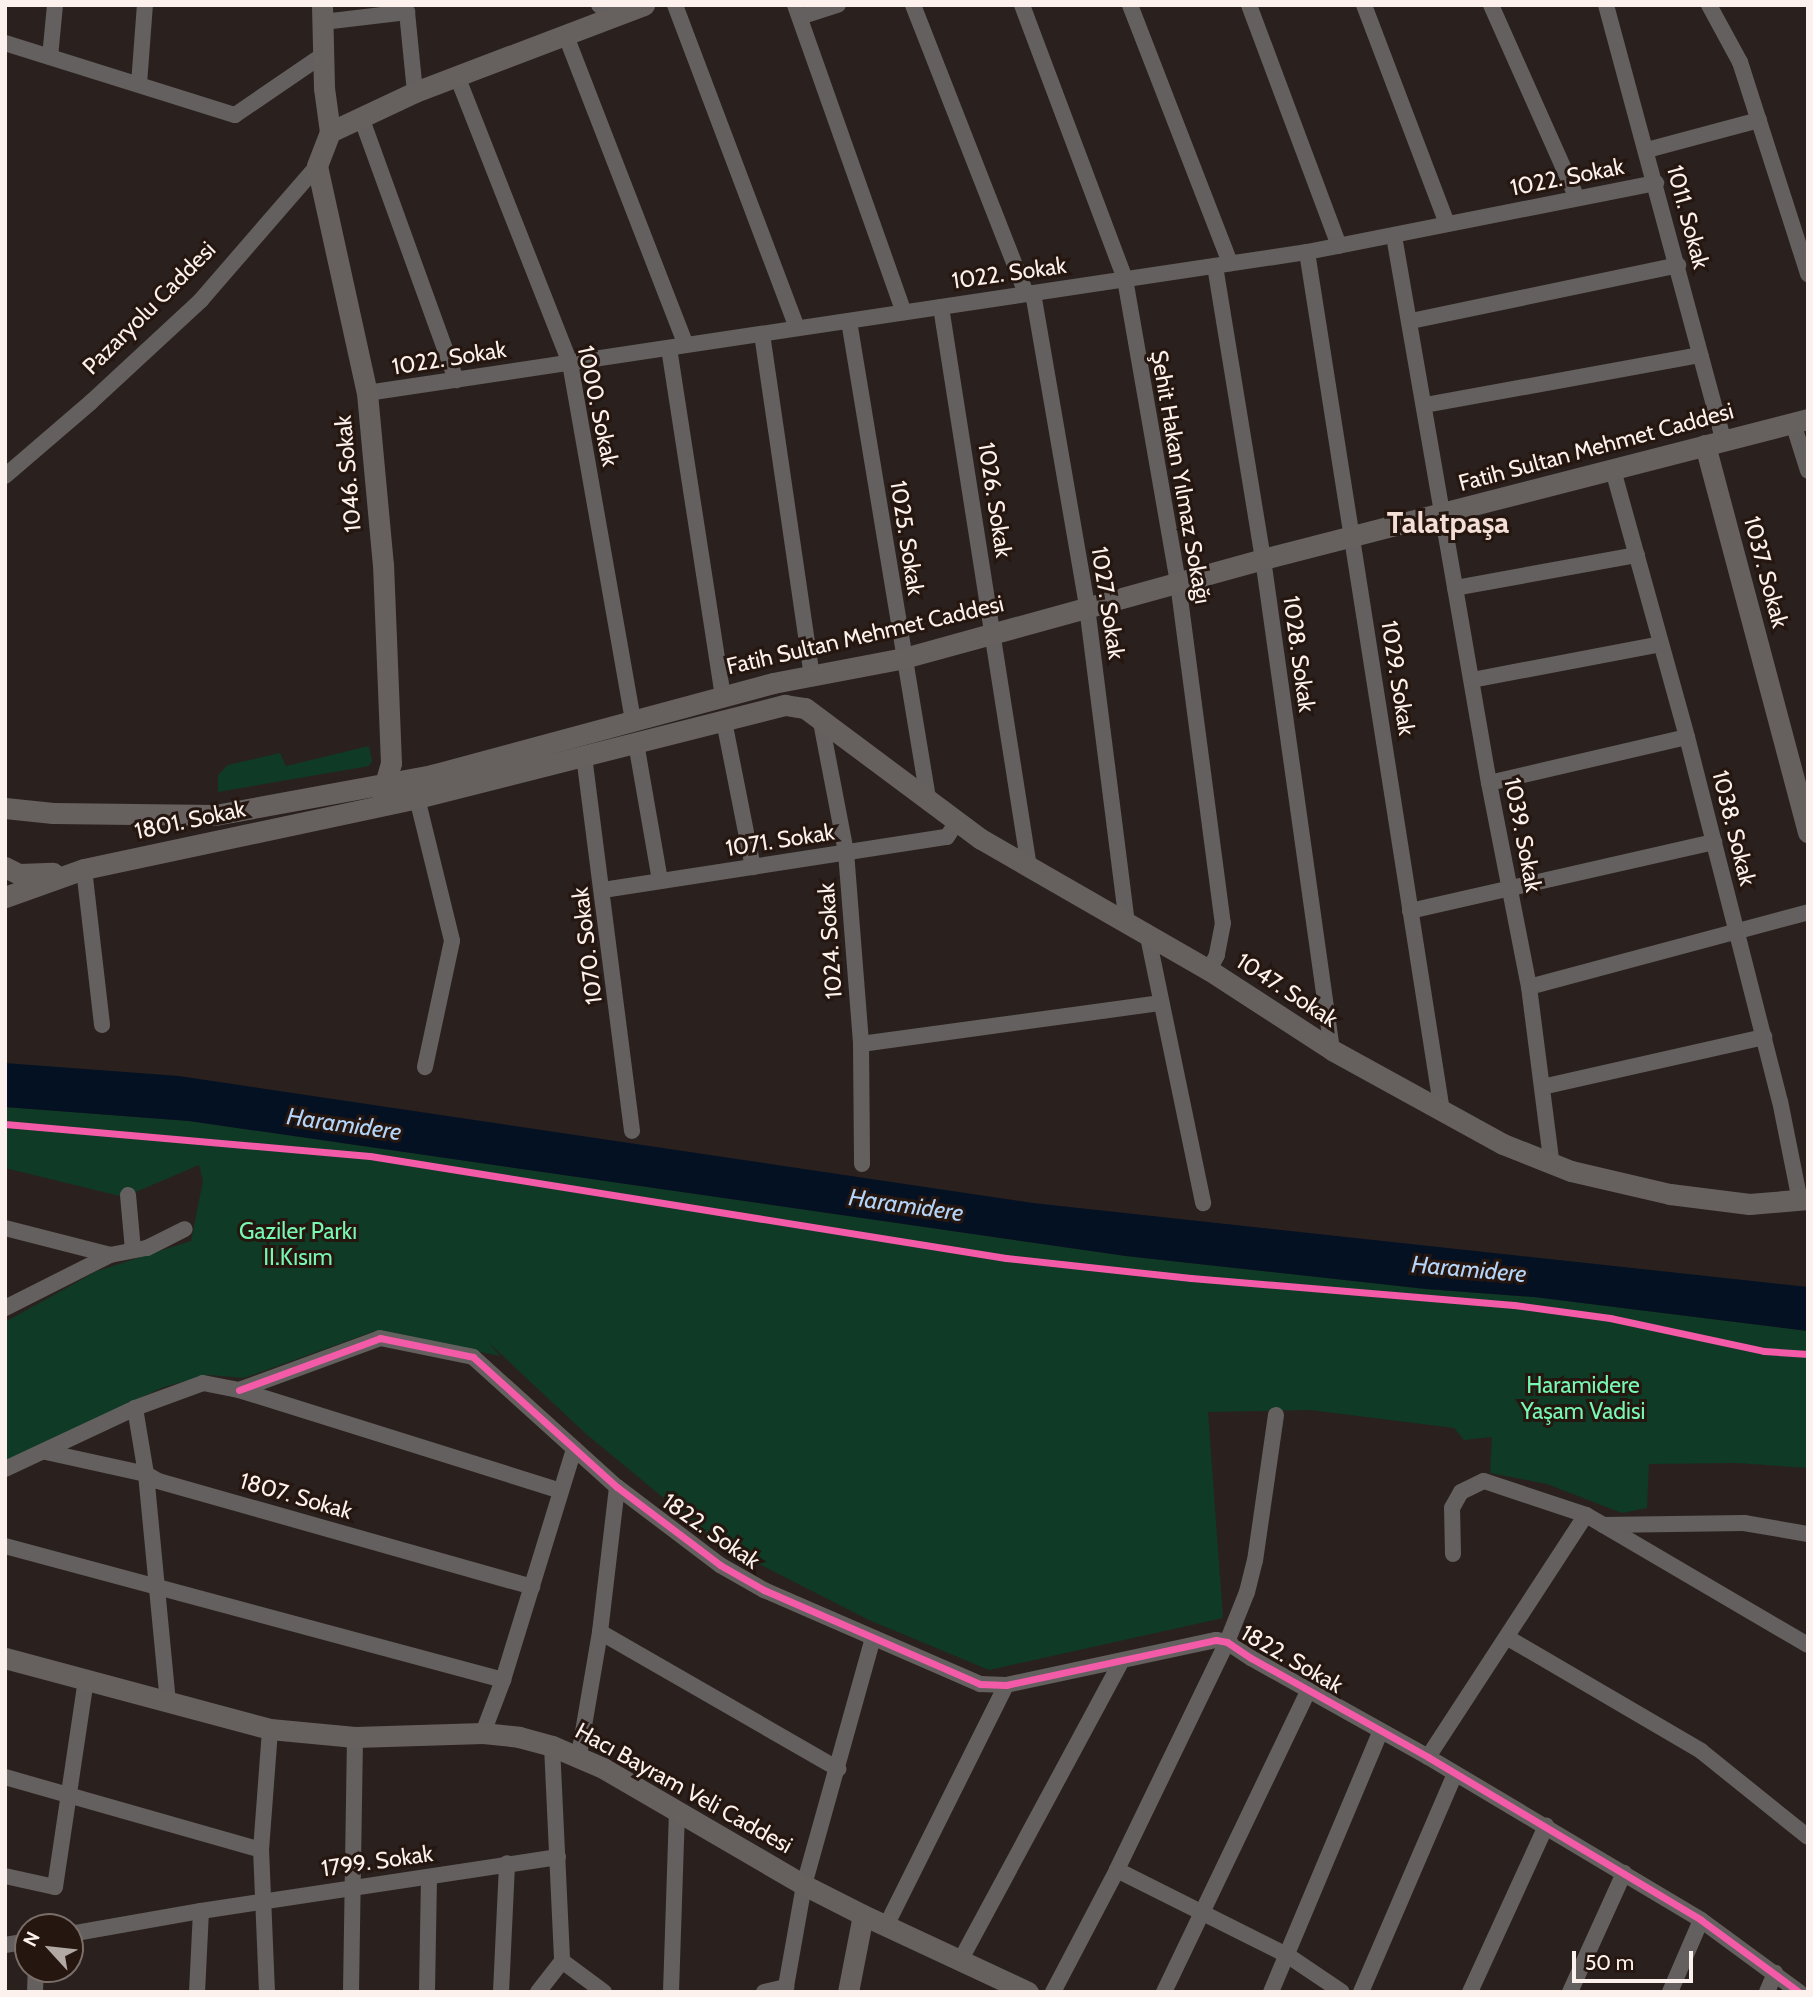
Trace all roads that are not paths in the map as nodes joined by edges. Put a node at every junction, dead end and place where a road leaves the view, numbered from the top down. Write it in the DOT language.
graph roads {
  1 [pos="55,5"];
  2 [pos="145,5"];
  3 [pos="644,5"];
  4 [pos="675,5"];
  5 [pos="838,5"];
  6 [pos="913,5"];
  7 [pos="1022,5"];
  8 [pos="1130,5"];
  9 [pos="1249,5"];
  10 [pos="1364,5"];
  11 [pos="1491,5"];
  12 [pos="1606,5"];
  13 [pos="1709,5"];
  14 [pos="606,11"];
  15 [pos="797,11"];
  16 [pos="322,14"];
  17 [pos="566,36"];
  18 [pos="5,43"];
  19 [pos="323,55"];
  20 [pos="50,57"];
  21 [pos="457,76"];
  22 [pos="139,84"];
  23 [pos="415,92"];
  24 [pos="361,117"];
  25 [pos="1759,120"];
  26 [pos="330,132"];
  27 [pos="1647,150"];
  28 [pos="317,166"];
  29 [pos="1656,183"];
  30 [pos="1577,198"];
  31 [pos="1447,223"];
  32 [pos="1394,236"];
  33 [pos="1339,246"];
  34 [pos="1307,252"];
  35 [pos="1223,265"];
  36 [pos="1678,265"];
  37 [pos="1808,274"];
  38 [pos="1125,279"];
  39 [pos="1029,294"];
  40 [pos="941,307"];
  41 [pos="904,312"];
  42 [pos="849,321"];
  43 [pos="1411,321"];
  44 [pos="797,328"];
  45 [pos="762,334"];
  46 [pos="677,346"];
  47 [pos="1701,355"];
  48 [pos="570,363"];
  49 [pos="456,380"];
  50 [pos="367,393"];
  51 [pos="1425,405"];
  52 [pos="1801,421"];
  53 [pos="1715,443"];
  54 [pos="1613,470"];
  55 [pos="1808,471"];
  56 [pos="5,476"];
  57 [pos="1442,514"];
  58 [pos="1354,537"];
  59 [pos="1637,555"];
  60 [pos="1263,559"];
  61 [pos="1178,583"];
  62 [pos="1455,588"];
  63 [pos="1087,607"];
  64 [pos="993,633"];
  65 [pos="1661,644"];
  66 [pos="904,658"];
  67 [pos="812,677"];
  68 [pos="1472,680"];
  69 [pos="723,696"];
  70 [pos="820,717"];
  71 [pos="632,719"];
  72 [pos="724,720"];
  73 [pos="1687,737"];
  74 [pos="636,743"];
  75 [pos="584,756"];
  76 [pos="387,782"];
  77 [pos="1489,783"];
  78 [pos="416,798"];
  79 [pos="929,803"];
  80 [pos="381,806"];
  81 [pos="5,808"];
  82 [pos="53,813"];
  83 [pos="956,823"];
  84 [pos="5,826"];
  85 [pos="1808,833"];
  86 [pos="1714,842"];
  87 [pos="846,852"];
  88 [pos="5,867"];
  89 [pos="753,867"];
  90 [pos="1029,867"];
  91 [pos="84,869"];
  92 [pos="660,881"];
  93 [pos="1511,887"];
  94 [pos="603,890"];
  95 [pos="5,897"];
  96 [pos="1410,911"];
  97 [pos="1808,912"];
  98 [pos="1127,922"];
  99 [pos="1736,929"];
  100 [pos="1146,932"];
  101 [pos="1209,970"];
  102 [pos="1529,986"];
  103 [pos="1161,1003"];
  104 [pos="102,1025"];
  105 [pos="1764,1037"];
  106 [pos="861,1044"];
  107 [pos="1332,1050"];
  108 [pos="425,1067"];
  109 [pos="1542,1087"];
  110 [pos="1442,1111"];
  111 [pos="632,1131"];
  112 [pos="862,1164"];
  113 [pos="1552,1166"];
  114 [pos="128,1195"];
  115 [pos="1804,1200"];
  116 [pos="1203,1203"];
  117 [pos="5,1228"];
  118 [pos="185,1229"];
  119 [pos="133,1250"];
  120 [pos="110,1255"];
  121 [pos="5,1308"];
  122 [pos="239,1390"];
  123 [pos="135,1408"];
  124 [pos="1276,1415"];
  125 [pos="574,1449"];
  126 [pos="46,1452"];
  127 [pos="5,1469"];
  128 [pos="146,1474"];
  129 [pos="617,1487"];
  130 [pos="561,1491"];
  131 [pos="1586,1516"];
  132 [pos="1603,1525"];
  133 [pos="1808,1534"];
  134 [pos="5,1546"];
  135 [pos="1452,1554"];
  136 [pos="532,1587"];
  137 [pos="157,1589"];
  138 [pos="600,1632"];
  139 [pos="873,1638"];
  140 [pos="1508,1638"];
  141 [pos="1227,1642"];
  142 [pos="1808,1645"];
  143 [pos="5,1658"];
  144 [pos="1121,1662"];
  145 [pos="86,1680"];
  146 [pos="503,1680"];
  147 [pos="1006,1685"];
  148 [pos="1309,1690"];
  149 [pos="168,1704"];
  150 [pos="270,1729"];
  151 [pos="482,1733"];
  152 [pos="1380,1733"];
  153 [pos="355,1737"];
  154 [pos="552,1746"];
  155 [pos="579,1755"];
  156 [pos="1428,1757"];
  157 [pos="838,1769"];
  158 [pos="1455,1774"];
  159 [pos="5,1777"];
  160 [pos="67,1796"];
  161 [pos="677,1811"];
  162 [pos="1546,1826"];
  163 [pos="1808,1837"];
  164 [pos="261,1850"];
  165 [pos="558,1857"];
  166 [pos="507,1863"];
  167 [pos="1117,1870"];
  168 [pos="1624,1873"];
  169 [pos="5,1876"];
  170 [pos="429,1878"];
  171 [pos="804,1885"];
  172 [pos="352,1888"];
  173 [pos="265,1901"];
  174 [pos="201,1911"];
  175 [pos="1202,1913"];
  176 [pos="863,1915"];
  177 [pos="1701,1920"];
  178 [pos="886,1926"];
  179 [pos="84,1932"];
  180 [pos="1287,1955"];
  181 [pos="562,1961"];
  182 [pos="960,1961"];
  183 [pos="1775,1973"];
  184 [pos="785,1989"];
  185 [pos="197,1992"];
  186 [pos="267,1992"];
  187 [pos="351,1992"];
  188 [pos="427,1992"];
  189 [pos="501,1992"];
  190 [pos="538,1992"];
  191 [pos="604,1992"];
  192 [pos="671,1992"];
  193 [pos="764,1992"];
  194 [pos="848,1992"];
  195 [pos="1028,1992"];
  196 [pos="1053,1992"];
  197 [pos="1164,1992"];
  198 [pos="1271,1992"];
  199 [pos="1342,1992"];
  200 [pos="1361,1992"];
  201 [pos="1470,1992"];
  202 [pos="1570,1992"];
  203 [pos="1670,1992"];
  204 [pos="1767,1992"];
  205 [pos="1799,1992"];
  1 -- 20 [label="street"];
  2 -- 22 [label="street"];
  3 -- 14 [label="main road"];
  4 -- 44 [label="street"];
  5 -- 15 [label="street"];
  6 -- 39 [label="street, 1027. Sokak"];
  7 -- 38 [label="street, Şehit Hakan Yılmaz Sokağı"];
  8 -- 35 [label="street, 1028. Sokak"];
  9 -- 33 [label="street"];
  10 -- 31 [label="street"];
  11 -- 30 [label="street"];
  12 -- 27 [label="street, 1011. Sokak"];
  13 -- 25 [label="street"];
  14 -- 17 [label="main road"];
  15 -- 41 [label="street"];
  16 -- 19 [label="main road"];
  16 -- 23 [label="street"];
  17 -- 21 [label="main road"];
  17 -- 46 [label="street"];
  18 -- 20 [label="street"];
  19 -- 22 [label="street"];
  19 -- 26 [label="main road"];
  20 -- 22 [label="street"];
  21 -- 23 [label="main road"];
  21 -- 48 [label="street, 1000. Sokak"];
  23 -- 24 [label="main road"];
  24 -- 26 [label="main road"];
  24 -- 49 [label="street"];
  25 -- 27 [label="street"];
  25 -- 37 [label="street"];
  26 -- 28 [label="main road"];
  27 -- 29 [label="street, 1011. Sokak"];
  28 -- 50 [label="main road, 1046. Sokak"];
  28 -- 56 [label="street, Pazaryolu Caddesi"];
  29 -- 30 [label="street, 1022. Sokak"];
  29 -- 36 [label="street, 1011. Sokak"];
  30 -- 31 [label="street, 1022. Sokak"];
  31 -- 32 [label="street, 1022. Sokak"];
  32 -- 33 [label="street, 1022. Sokak"];
  32 -- 43 [label="street, 1039. Sokak"];
  33 -- 34 [label="street, 1022. Sokak"];
  34 -- 35 [label="street, 1022. Sokak"];
  34 -- 58 [label="street, 1029. Sokak"];
  35 -- 38 [label="street, 1022. Sokak"];
  35 -- 60 [label="street, 1028. Sokak"];
  36 -- 43 [label="street"];
  36 -- 47 [label="street, 1011. Sokak"];
  38 -- 39 [label="street, 1022. Sokak"];
  38 -- 61 [label="street, Şehit Hakan Yılmaz Sokağı"];
  39 -- 40 [label="street, 1022. Sokak"];
  39 -- 63 [label="street, 1027. Sokak"];
  40 -- 41 [label="street, 1022. Sokak"];
  40 -- 64 [label="street, 1026. Sokak"];
  41 -- 42 [label="street, 1022. Sokak"];
  42 -- 44 [label="street, 1022. Sokak"];
  42 -- 66 [label="street, 1025. Sokak"];
  43 -- 51 [label="street, 1039. Sokak"];
  44 -- 45 [label="street, 1022. Sokak"];
  45 -- 46 [label="street, 1022. Sokak"];
  45 -- 67 [label="street"];
  46 -- 48 [label="street, 1022. Sokak"];
  46 -- 69 [label="street"];
  47 -- 51 [label="street"];
  47 -- 53 [label="street, 1011. Sokak"];
  48 -- 49 [label="street, 1022. Sokak"];
  48 -- 71 [label="street, 1000. Sokak"];
  49 -- 50 [label="street, 1022. Sokak"];
  50 -- 76 [label="main road, 1046. Sokak"];
  51 -- 57 [label="street, 1039. Sokak"];
  52 -- 53 [label="main road, Fatih Sultan Mehmet Caddesi"];
  52 -- 55 [label="street"];
  53 -- 54 [label="main road, Fatih Sultan Mehmet Caddesi"];
  53 -- 85 [label="main road, 1037. Sokak"];
  54 -- 57 [label="main road, Fatih Sultan Mehmet Caddesi"];
  54 -- 59 [label="street, 1038. Sokak"];
  57 -- 58 [label="main road, Fatih Sultan Mehmet Caddesi"];
  57 -- 62 [label="street, 1039. Sokak"];
  58 -- 60 [label="main road, Fatih Sultan Mehmet Caddesi"];
  58 -- 96 [label="street, 1029. Sokak"];
  59 -- 62 [label="street"];
  59 -- 65 [label="street, 1038. Sokak"];
  60 -- 61 [label="main road, Fatih Sultan Mehmet Caddesi"];
  60 -- 107 [label="street, 1028. Sokak"];
  61 -- 63 [label="main road, Fatih Sultan Mehmet Caddesi"];
  61 -- 101 [label="street, Şehit Hakan Yılmaz Sokağı"];
  62 -- 68 [label="street, 1039. Sokak"];
  63 -- 64 [label="main road, Fatih Sultan Mehmet Caddesi"];
  63 -- 98 [label="street, 1027. Sokak"];
  64 -- 66 [label="main road, Fatih Sultan Mehmet Caddesi"];
  64 -- 90 [label="street, 1026. Sokak"];
  65 -- 68 [label="street"];
  65 -- 73 [label="street, 1038. Sokak"];
  66 -- 67 [label="main road, Fatih Sultan Mehmet Caddesi"];
  66 -- 79 [label="street, 1025. Sokak"];
  67 -- 69 [label="main road, Fatih Sultan Mehmet Caddesi"];
  68 -- 77 [label="street, 1039. Sokak"];
  69 -- 71 [label="main road, Fatih Sultan Mehmet Caddesi"];
  70 -- 72 [label="main road, 1047. Sokak"];
  70 -- 79 [label="main road, 1047. Sokak"];
  70 -- 87 [label="street, 1024. Sokak"];
  71 -- 76 [label="main road, Fatih Sultan Mehmet Caddesi"];
  72 -- 74 [label="main road"];
  72 -- 89 [label="street"];
  73 -- 77 [label="street"];
  73 -- 86 [label="street, 1038. Sokak"];
  74 -- 75 [label="main road"];
  74 -- 92 [label="street"];
  75 -- 78 [label="main road"];
  75 -- 94 [label="street, 1070. Sokak"];
  76 -- 80 [label="main road"];
  76 -- 82 [label="main road, Fatih Sultan Mehmet Caddesi"];
  77 -- 93 [label="street, 1039. Sokak"];
  78 -- 80 [label="main road"];
  78 -- 108 [label="street"];
  79 -- 83 [label="main road, 1047. Sokak"];
  80 -- 91 [label="main road, 1801. Sokak"];
  81 -- 82 [label="main road, Fatih Sultan Mehmet Caddesi"];
  82 -- 84 [label="main road"];
  83 -- 87 [label="street, 1071. Sokak"];
  83 -- 90 [label="main road, 1047. Sokak"];
  86 -- 93 [label="street"];
  86 -- 99 [label="street, 1038. Sokak"];
  87 -- 89 [label="street, 1071. Sokak"];
  87 -- 106 [label="street, 1024. Sokak"];
  88 -- 91 [label="main road"];
  89 -- 92 [label="street, 1071. Sokak"];
  90 -- 98 [label="main road, 1047. Sokak"];
  91 -- 95 [label="main road, 1801. Sokak"];
  91 -- 104 [label="street"];
  92 -- 94 [label="street, 1071. Sokak"];
  93 -- 96 [label="street"];
  93 -- 102 [label="street, 1039. Sokak"];
  94 -- 111 [label="street, 1070. Sokak"];
  96 -- 110 [label="street, 1029. Sokak"];
  97 -- 99 [label="street"];
  98 -- 100 [label="main road, 1047. Sokak"];
  99 -- 102 [label="street"];
  99 -- 105 [label="street, 1038. Sokak"];
  100 -- 101 [label="main road, 1047. Sokak"];
  100 -- 103 [label="street"];
  101 -- 107 [label="main road, 1047. Sokak"];
  102 -- 109 [label="street, 1039. Sokak"];
  103 -- 106 [label="street"];
  103 -- 116 [label="street"];
  105 -- 109 [label="street"];
  105 -- 115 [label="street, 1038. Sokak"];
  106 -- 112 [label="street, 1024. Sokak"];
  107 -- 110 [label="main road, 1047. Sokak"];
  109 -- 113 [label="street, 1039. Sokak"];
  110 -- 113 [label="main road, 1047. Sokak"];
  113 -- 115 [label="main road, 1047. Sokak"];
  114 -- 119 [label="street"];
  117 -- 120 [label="street"];
  118 -- 119 [label="street"];
  119 -- 120 [label="street"];
  120 -- 121 [label="street"];
  122 -- 123 [label="street"];
  122 -- 125 [label="street, 1822. Sokak"];
  122 -- 130 [label="street"];
  123 -- 126 [label="street"];
  123 -- 128 [label="street"];
  124 -- 141 [label="street"];
  125 -- 129 [label="street, 1822. Sokak"];
  125 -- 130 [label="street"];
  126 -- 127 [label="street"];
  126 -- 128 [label="street, 1807. Sokak"];
  128 -- 136 [label="street, 1807. Sokak"];
  128 -- 137 [label="street"];
  129 -- 138 [label="street"];
  129 -- 139 [label="street, 1822. Sokak"];
  130 -- 136 [label="street"];
  131 -- 132 [label="street"];
  131 -- 135 [label="street"];
  131 -- 140 [label="street"];
  132 -- 133 [label="street"];
  132 -- 142 [label="street"];
  134 -- 137 [label="street"];
  136 -- 146 [label="street"];
  137 -- 146 [label="street"];
  137 -- 149 [label="street"];
  138 -- 155 [label="street"];
  138 -- 157 [label="street"];
  139 -- 147 [label="street, 1822. Sokak"];
  139 -- 157 [label="street"];
  140 -- 156 [label="street"];
  140 -- 163 [label="street"];
  141 -- 144 [label="street, 1822. Sokak"];
  141 -- 148 [label="street, 1822. Sokak"];
  141 -- 167 [label="street"];
  143 -- 145 [label="main road, Hacı Bayram Veli Caddesi"];
  144 -- 147 [label="street, 1822. Sokak"];
  144 -- 182 [label="street"];
  145 -- 149 [label="main road, Hacı Bayram Veli Caddesi"];
  145 -- 160 [label="street"];
  146 -- 151 [label="street"];
  147 -- 178 [label="street"];
  148 -- 152 [label="street, 1822. Sokak"];
  148 -- 175 [label="street"];
  149 -- 150 [label="main road, Hacı Bayram Veli Caddesi"];
  150 -- 153 [label="main road, Hacı Bayram Veli Caddesi"];
  150 -- 164 [label="street"];
  151 -- 153 [label="main road, Hacı Bayram Veli Caddesi"];
  151 -- 154 [label="main road, Hacı Bayram Veli Caddesi"];
  152 -- 156 [label="street, 1822. Sokak"];
  152 -- 180 [label="street"];
  153 -- 172 [label="street"];
  154 -- 155 [label="main road, Hacı Bayram Veli Caddesi"];
  154 -- 165 [label="street"];
  155 -- 161 [label="main road, Hacı Bayram Veli Caddesi"];
  156 -- 158 [label="street, 1822. Sokak"];
  157 -- 171 [label="street"];
  158 -- 162 [label="street, 1822. Sokak"];
  158 -- 200 [label="street"];
  159 -- 160 [label="street"];
  160 -- 164 [label="street"];
  160 -- 169 [label="street"];
  161 -- 171 [label="main road, Hacı Bayram Veli Caddesi"];
  161 -- 192 [label="street"];
  162 -- 168 [label="street, 1822. Sokak"];
  162 -- 201 [label="street"];
  164 -- 173 [label="street"];
  165 -- 166 [label="street, 1799. Sokak"];
  165 -- 181 [label="street"];
  166 -- 170 [label="street, 1799. Sokak"];
  166 -- 189 [label="street"];
  167 -- 175 [label="street"];
  167 -- 196 [label="street"];
  168 -- 177 [label="street, 1822. Sokak"];
  168 -- 202 [label="street"];
  170 -- 172 [label="street, 1799. Sokak"];
  170 -- 188 [label="street"];
  171 -- 176 [label="main road, Hacı Bayram Veli Caddesi"];
  171 -- 184 [label="street"];
  172 -- 173 [label="street, 1799. Sokak"];
  172 -- 187 [label="street"];
  173 -- 174 [label="street, 1799. Sokak"];
  173 -- 186 [label="street"];
  174 -- 179 [label="street, 1799. Sokak"];
  174 -- 185 [label="street"];
  175 -- 180 [label="street"];
  175 -- 197 [label="street"];
  176 -- 178 [label="main road, Hacı Bayram Veli Caddesi"];
  176 -- 194 [label="main road"];
  177 -- 183 [label="street, 1822. Sokak"];
  177 -- 203 [label="street"];
  178 -- 182 [label="main road, Hacı Bayram Veli Caddesi"];
  180 -- 198 [label="street"];
  180 -- 199 [label="street"];
  181 -- 190 [label="street"];
  181 -- 191 [label="street"];
  182 -- 195 [label="main road, Hacı Bayram Veli Caddesi"];
  183 -- 204 [label="street"];
  183 -- 205 [label="street, 1822. Sokak"];
  184 -- 193 [label="street"];
}
